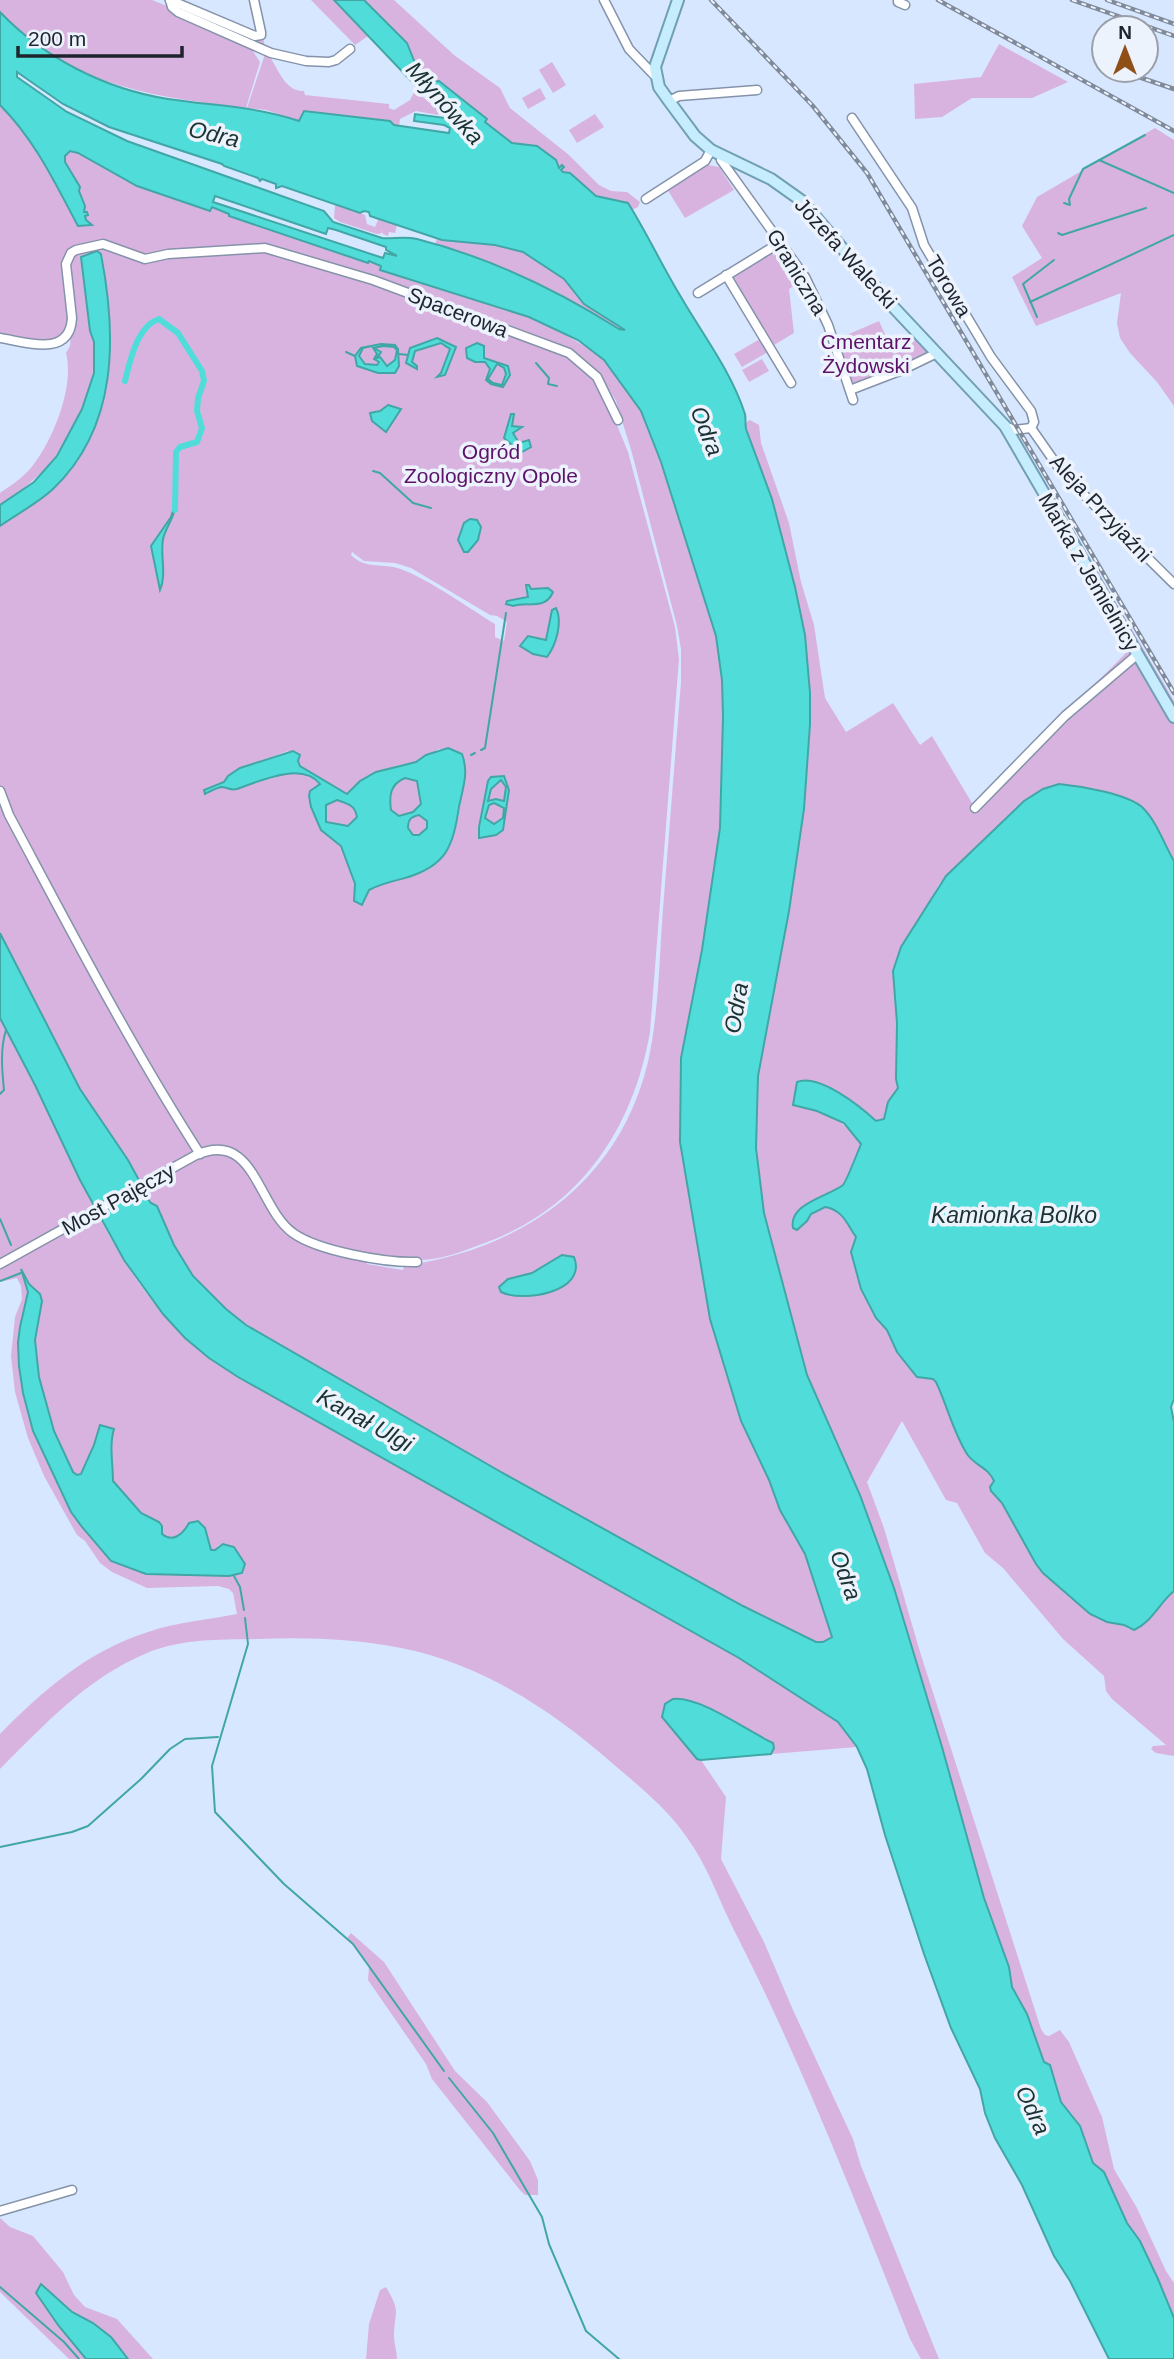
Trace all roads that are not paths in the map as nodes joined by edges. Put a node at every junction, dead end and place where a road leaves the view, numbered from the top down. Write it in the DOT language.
graph roads {
  1 [pos="170,0"];
  2 [pos="254,0"];
  3 [pos="604,0"];
  4 [pos="678,0"];
  5 [pos="350,49"];
  6 [pos="656,59"];
  7 [pos="639,61"];
  8 [pos="654,75"];
  9 [pos="757,90"];
  10 [pos="668,101"];
  11 [pos="852,118"];
  12 [pos="711,150"];
  13 [pos="722,156"];
  14 [pos="738,162"];
  15 [pos="730,173"];
  16 [pos="646,198"];
  17 [pos="781,242"];
  18 [pos="726,275"];
  19 [pos="698,293"];
  20 [pos="0,338"];
  21 [pos="937,353"];
  22 [pos="791,383"];
  23 [pos="850,390"];
  24 [pos="853,400"];
  25 [pos="618,420"];
  26 [pos="1005,426"];
  27 [pos="1031,428"];
  28 [pos="1174,584"];
  29 [pos="1138,654"];
  30 [pos="1174,717"];
  31 [pos="0,791"];
  32 [pos="975,808"];
  33 [pos="198,1155"];
  34 [pos="417,1262"];
  35 [pos="0,1264"];
  36 [pos="72,2190"];
  37 [pos="0,2211"];
  1 -- 2 [label="street"];
  1 -- 5 [label="street"];
  3 -- 7 [label="street"];
  4 -- 6 [label="main road"];
  6 -- 7 [label="street"];
  6 -- 8 [label="main road"];
  7 -- 8 [label="street"];
  8 -- 10 [label="main road, Józefa Walecki"];
  9 -- 10 [label="street"];
  10 -- 12 [label="main road, Józefa Walecki"];
  11 -- 27 [label="street, Torowa"];
  12 -- 13 [label="main road, Józefa Walecki"];
  12 -- 16 [label="street"];
  13 -- 14 [label="main road, Józefa Walecki"];
  13 -- 15 [label="street, Graniczna"];
  14 -- 15 [label="street"];
  14 -- 21 [label="main road, Józefa Walecki"];
  15 -- 17 [label="street, Graniczna"];
  17 -- 18 [label="street"];
  17 -- 23 [label="street, Graniczna"];
  18 -- 19 [label="street"];
  18 -- 22 [label="street"];
  20 -- 25 [label="street, Spacerowa"];
  21 -- 23 [label="street"];
  21 -- 26 [label="main road, Józefa Walecki"];
  23 -- 24 [label="street, Graniczna"];
  26 -- 27 [label="street"];
  26 -- 29 [label="main road, Marka z Jemielnicy"];
  27 -- 28 [label="street, Aleja Przyjaźni"];
  29 -- 30 [label="main road, Marka z Jemielnicy"];
  29 -- 32 [label="street"];
  31 -- 33 [label="street"];
  33 -- 34 [label="street"];
  33 -- 35 [label="street, Most Pajęczy"];
  36 -- 37 [label="street"];
}
